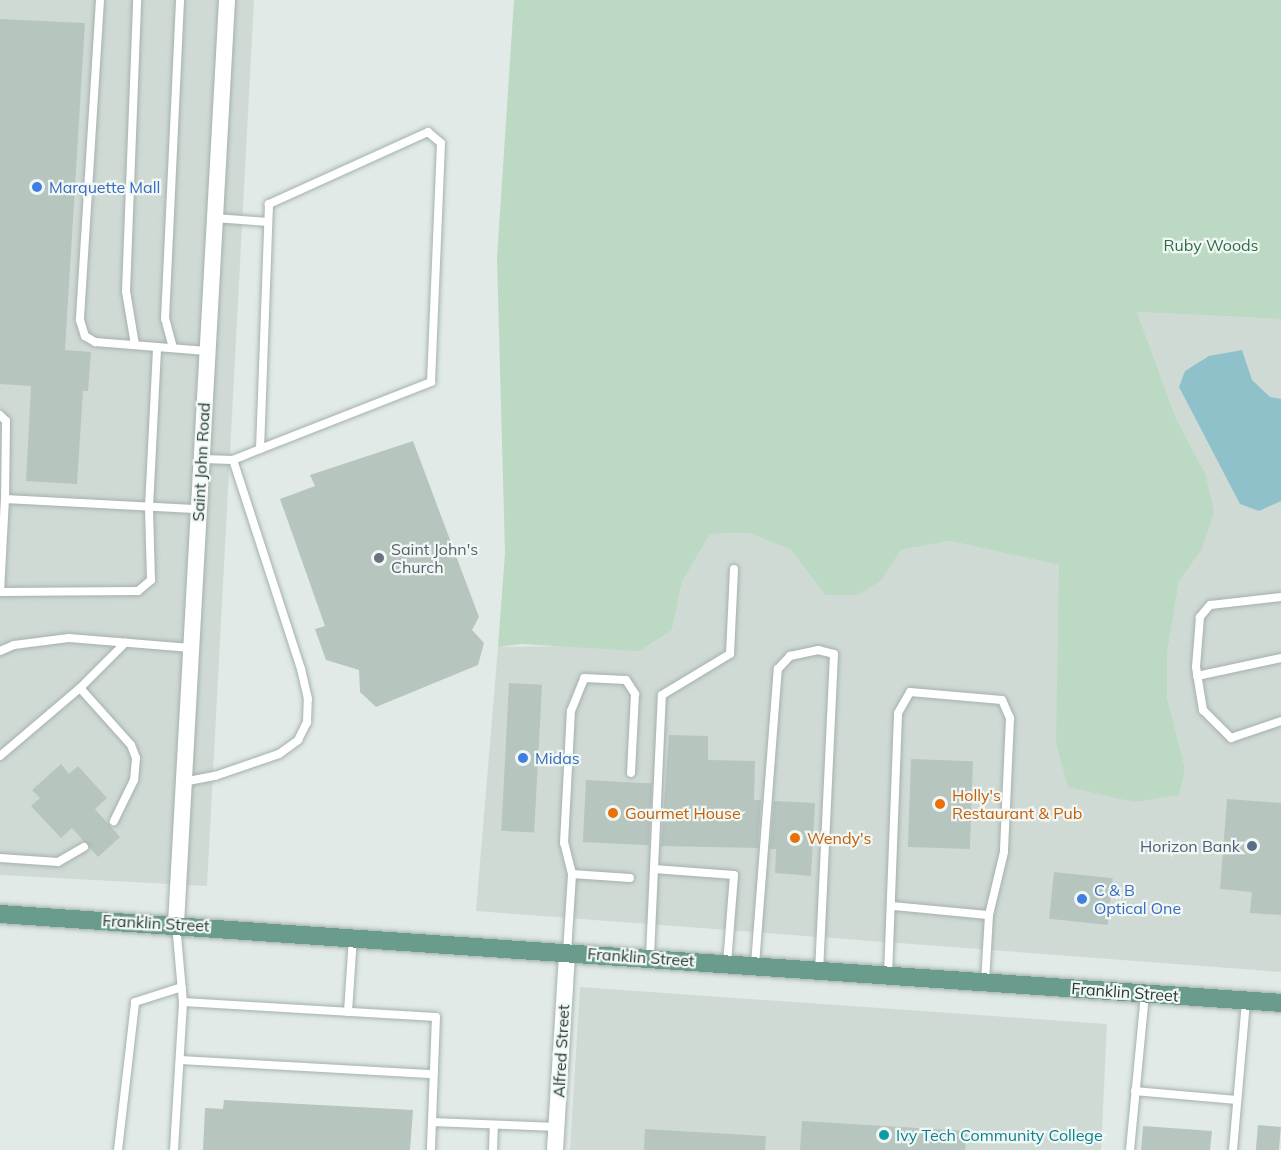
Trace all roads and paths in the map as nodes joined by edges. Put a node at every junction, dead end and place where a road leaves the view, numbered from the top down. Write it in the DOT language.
graph roads {
  1 [pos="100,0"];
  2 [pos="137,0"];
  3 [pos="180,0"];
  4 [pos="227,0"];
  5 [pos="215,218"];
  6 [pos="268,222"];
  7 [pos="135,345"];
  8 [pos="157,347"];
  9 [pos="173,348"];
  10 [pos="207,351"];
  11 [pos="0,415"];
  12 [pos="260,449"];
  13 [pos="202,459"];
  14 [pos="233,460"];
  15 [pos="5,499"];
  16 [pos="149,507"];
  17 [pos="199,509"];
  18 [pos="734,569"];
  19 [pos="1281,597"];
  20 [pos="125,643"];
  21 [pos="191,648"];
  22 [pos="0,651"];
  23 [pos="1281,658"];
  24 [pos="1197,676"];
  25 [pos="80,688"];
  26 [pos="1281,721"];
  27 [pos="0,756"];
  28 [pos="630,772"];
  29 [pos="183,782"];
  30 [pos="114,821"];
  31 [pos="84,847"];
  32 [pos="0,858"];
  33 [pos="654,869"];
  34 [pos="572,874"];
  35 [pos="630,878"];
  36 [pos="893,906"];
  37 [pos="0,914"];
  38 [pos="989,915"];
  39 [pos="176,924"];
  40 [pos="353,936"];
  41 [pos="567,952"];
  42 [pos="650,956"];
  43 [pos="727,964"];
  44 [pos="755,965"];
  45 [pos="819,970"];
  46 [pos="888,975"];
  47 [pos="985,982"];
  48 [pos="182,987"];
  49 [pos="1145,993"];
  50 [pos="1246,1001"];
  51 [pos="183,1002"];
  52 [pos="1281,1003"];
  53 [pos="348,1012"];
  54 [pos="180,1060"];
  55 [pos="434,1074"];
  56 [pos="1135,1091"];
  57 [pos="1236,1100"];
  58 [pos="432,1122"];
  59 [pos="494,1125"];
  60 [pos="557,1127"];
  61 [pos="118,1150"];
  62 [pos="174,1150"];
  63 [pos="431,1150"];
  64 [pos="493,1150"];
  65 [pos="555,1150"];
  66 [pos="1130,1150"];
  67 [pos="1233,1150"];
  1 -- 7 [label="lane"];
  2 -- 7 [label="lane"];
  3 -- 9 [label="lane"];
  4 -- 5 [label="street, Saint John Road"];
  5 -- 6 [label="lane"];
  5 -- 10 [label="street, Saint John Road"];
  6 -- 12 [label="lane"];
  6 -- 12 [label="lane"];
  7 -- 8 [label="lane"];
  8 -- 9 [label="lane"];
  8 -- 16 [label="lane"];
  9 -- 10 [label="lane"];
  10 -- 13 [label="street, Saint John Road"];
  11 -- 15 [label="lane"];
  12 -- 14 [label="lane"];
  13 -- 14 [label="lane"];
  13 -- 17 [label="street, Saint John Road"];
  14 -- 29 [label="lane"];
  15 -- 16 [label="lane"];
  15 -- 16 [label="lane"];
  16 -- 17 [label="lane"];
  17 -- 21 [label="street, Saint John Road"];
  18 -- 33 [label="lane"];
  19 -- 24 [label="lane"];
  20 -- 21 [label="lane"];
  20 -- 22 [label="lane"];
  20 -- 25 [label="lane"];
  21 -- 29 [label="street, Saint John Road"];
  23 -- 24 [label="lane"];
  24 -- 26 [label="lane"];
  25 -- 27 [label="lane"];
  25 -- 30 [label="lane"];
  28 -- 34 [label="lane"];
  29 -- 39 [label="street, Saint John Road"];
  31 -- 32 [label="lane"];
  33 -- 42 [label="lane"];
  33 -- 43 [label="lane"];
  34 -- 35 [label="lane"];
  34 -- 41 [label="lane"];
  36 -- 38 [label="lane"];
  36 -- 38 [label="lane"];
  36 -- 46 [label="lane"];
  37 -- 39 [label="main road, Franklin Street"];
  38 -- 47 [label="lane"];
  39 -- 40 [label="main road, Franklin Street"];
  39 -- 48 [label="lane"];
  40 -- 41 [label="main road, Franklin Street"];
  40 -- 53 [label="lane"];
  41 -- 42 [label="main road, Franklin Street"];
  41 -- 60 [label="street, Alfred Street"];
  42 -- 43 [label="main road, Franklin Street"];
  43 -- 44 [label="main road, Franklin Street"];
  44 -- 45 [label="main road, Franklin Street"];
  44 -- 45 [label="lane"];
  45 -- 46 [label="main road, Franklin Street"];
  46 -- 47 [label="main road, Franklin Street"];
  47 -- 49 [label="main road, Franklin Street"];
  48 -- 51 [label="lane"];
  48 -- 61 [label="lane"];
  49 -- 50 [label="main road, Franklin Street"];
  49 -- 56 [label="lane"];
  50 -- 52 [label="main road, Franklin Street"];
  50 -- 57 [label="lane"];
  51 -- 53 [label="lane"];
  51 -- 54 [label="lane"];
  53 -- 55 [label="lane"];
  54 -- 55 [label="lane"];
  54 -- 62 [label="lane"];
  55 -- 58 [label="lane"];
  56 -- 57 [label="lane"];
  56 -- 66 [label="lane"];
  57 -- 67 [label="lane"];
  58 -- 59 [label="lane"];
  58 -- 63 [label="lane"];
  59 -- 60 [label="lane"];
  59 -- 64 [label="lane"];
  60 -- 65 [label="street, Alfred Street"];
}
